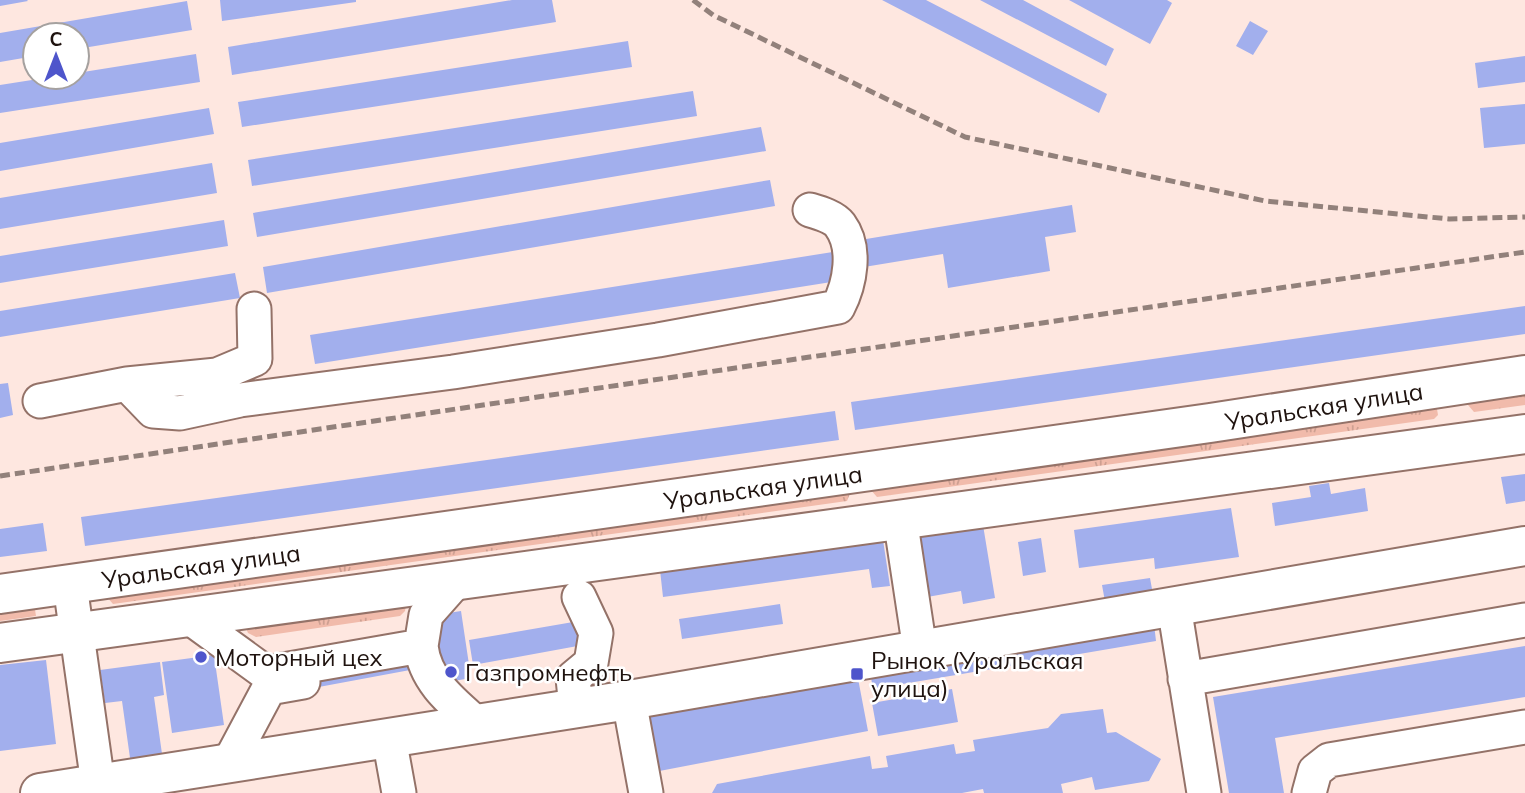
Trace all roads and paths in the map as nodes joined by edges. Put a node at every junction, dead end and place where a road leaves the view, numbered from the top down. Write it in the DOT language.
graph roads {
  1 [pos="810,210"];
  2 [pos="254,309"];
  3 [pos="1525,375"];
  4 [pos="127,383"];
  5 [pos="40,401"];
  6 [pos="1525,434"];
  7 [pos="900,518"];
  8 [pos="1525,546"];
  9 [pos="457,580"];
  10 [pos="70,585"];
  11 [pos="0,594"];
  12 [pos="579,597"];
  13 [pos="1174,606"];
  14 [pos="189,617"];
  15 [pos="1525,620"];
  16 [pos="77,633"];
  17 [pos="0,643"];
  18 [pos="920,650"];
  19 [pos="422,653"];
  20 [pos="1185,679"];
  21 [pos="267,680"];
  22 [pos="629,700"];
  23 [pos="576,708"];
  24 [pos="477,724"];
  25 [pos="1525,727"];
  26 [pos="389,738"];
  27 [pos="229,763"];
  28 [pos="98,784"];
  29 [pos="40,793"];
  30 [pos="399,793"];
  31 [pos="646,793"];
  32 [pos="1204,793"];
  33 [pos="1309,793"];
  1 -- 4 [label="lane"];
  2 -- 4 [label="lane"];
  3 -- 10 [label="main road, Уральская улица"];
  4 -- 5 [label="lane"];
  6 -- 7 [label="main road, Уральская улица"];
  7 -- 9 [label="main road, Уральская улица"];
  7 -- 18 [label="lane"];
  8 -- 13 [label="main road"];
  9 -- 14 [label="main road, Уральская улица"];
  9 -- 19 [label="lane"];
  10 -- 11 [label="main road, Уральская улица"];
  10 -- 16 [label="lane"];
  12 -- 23 [label="lane"];
  13 -- 18 [label="main road"];
  13 -- 20 [label="lane"];
  14 -- 16 [label="main road, Уральская улица"];
  14 -- 21 [label="lane"];
  15 -- 20 [label="lane"];
  16 -- 17 [label="main road, Уральская улица"];
  16 -- 28 [label="lane"];
  18 -- 22 [label="main road"];
  19 -- 21 [label="lane"];
  19 -- 24 [label="lane"];
  20 -- 32 [label="lane"];
  21 -- 27 [label="lane"];
  22 -- 23 [label="main road"];
  22 -- 31 [label="lane"];
  23 -- 24 [label="main road"];
  24 -- 26 [label="main road"];
  25 -- 33 [label="lane"];
  26 -- 27 [label="main road"];
  26 -- 30 [label="lane"];
  27 -- 28 [label="main road"];
  28 -- 29 [label="main road"];
}
